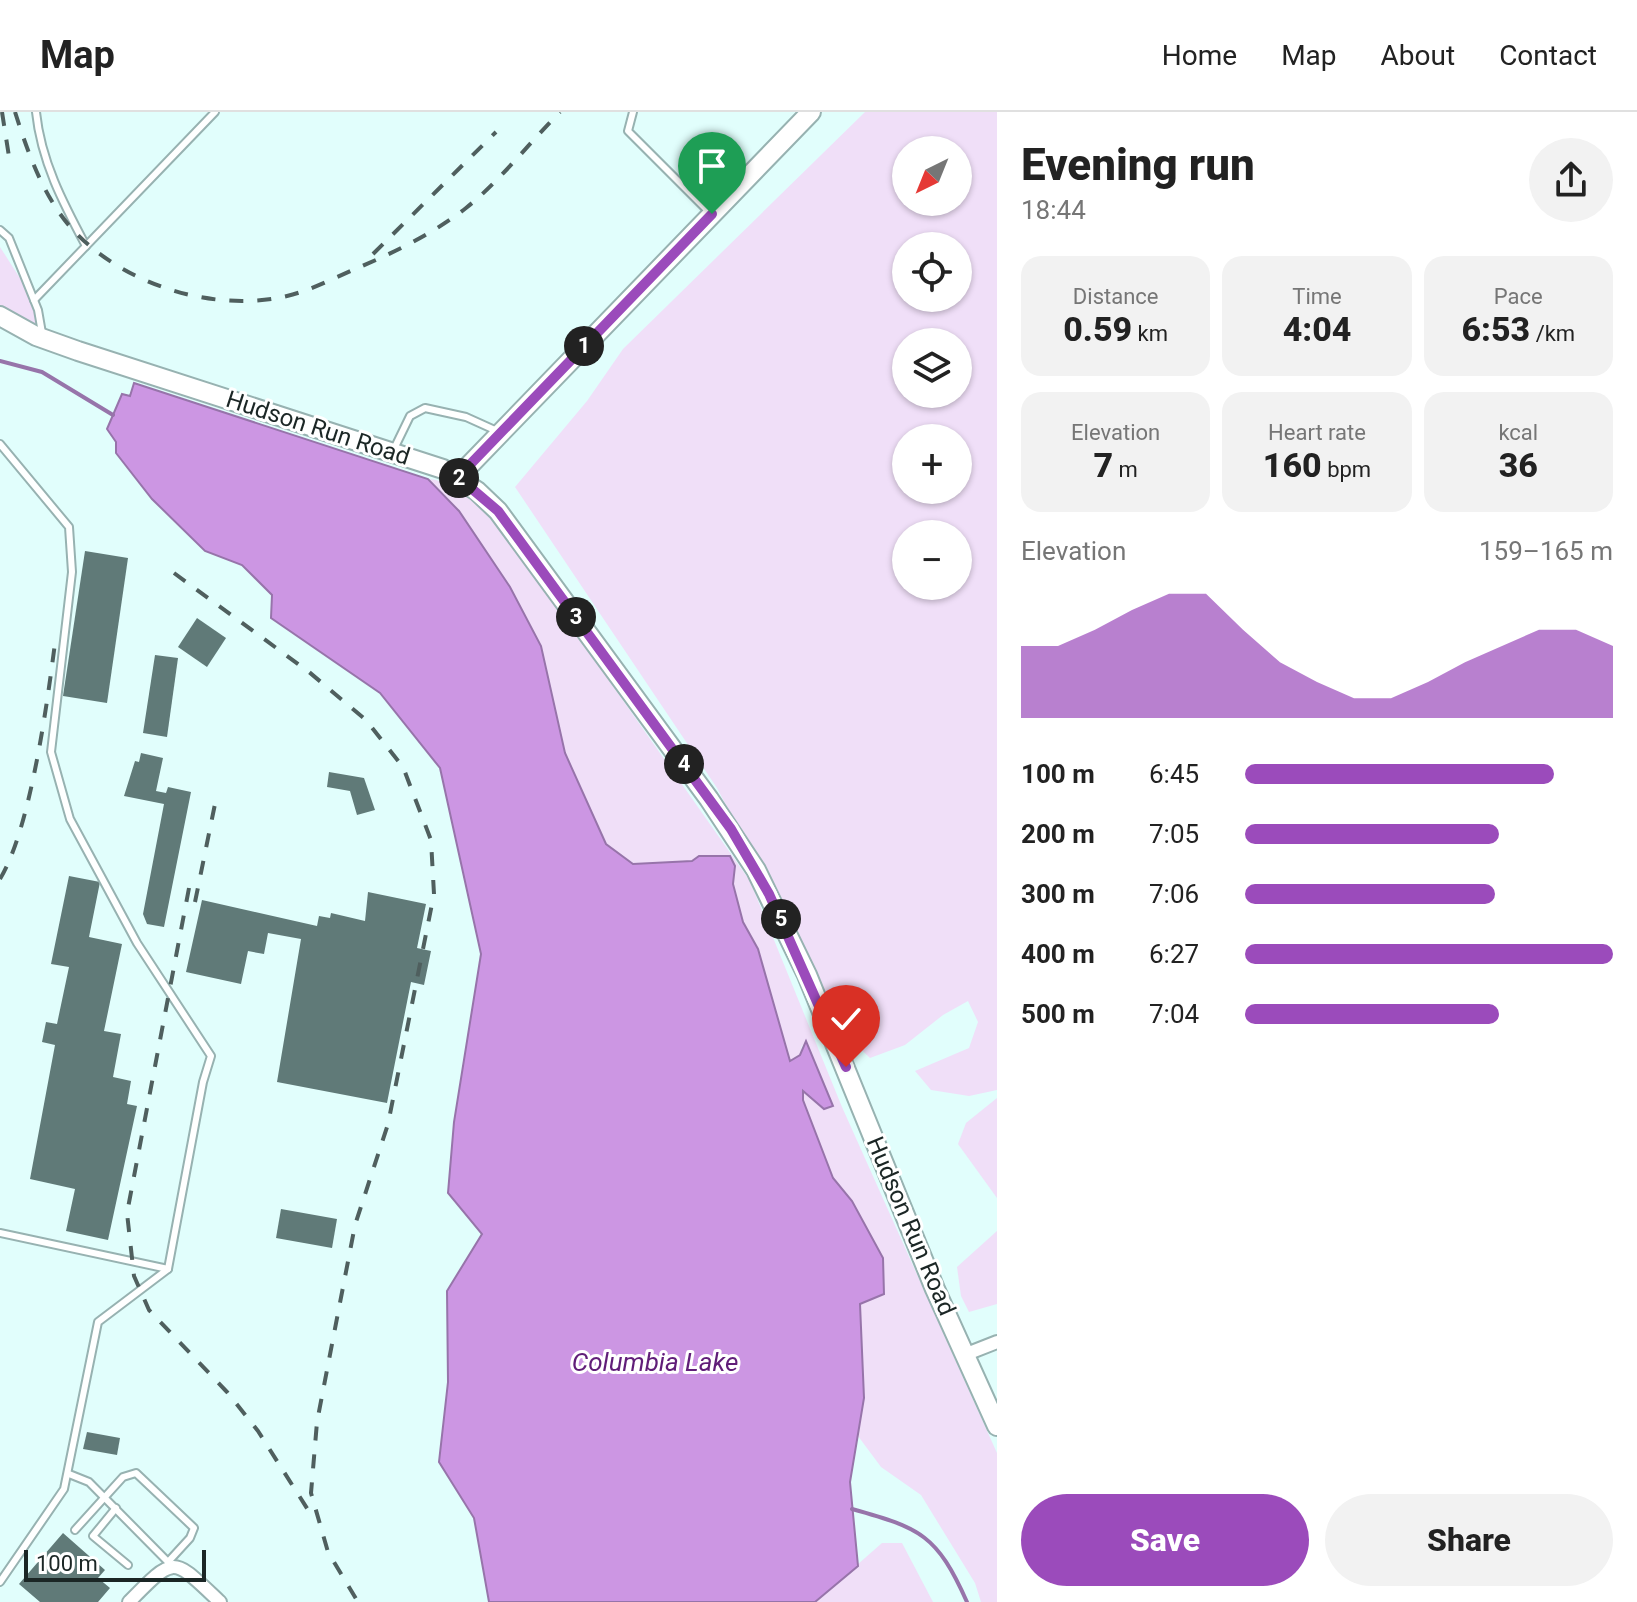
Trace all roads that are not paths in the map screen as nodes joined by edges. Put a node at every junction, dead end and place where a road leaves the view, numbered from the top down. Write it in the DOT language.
graph roads {
  1 [pos="36,112"];
  2 [pos="215,112"];
  3 [pos="633,112"];
  4 [pos="811,112"];
  5 [pos="712,214"];
  6 [pos="0,230"];
  7 [pos="86,246"];
  8 [pos="34,300"];
  9 [pos="0,316"];
  10 [pos="43,337"];
  11 [pos="500,433"];
  12 [pos="0,444"];
  13 [pos="392,452"];
  14 [pos="458,477"];
  15 [pos="0,1233"];
  16 [pos="168,1269"];
  17 [pos="997,1342"];
  18 [pos="964,1355"];
  19 [pos="997,1426"];
  20 [pos="69,1474"];
  21 [pos="104,1496"];
  22 [pos="116,1508"];
  23 [pos="75,1530"];
  24 [pos="128,1565"];
  25 [pos="174,1565"];
  26 [pos="0,1582"];
  27 [pos="129,1602"];
  28 [pos="220,1602"];
  1 -- 7 [label="lane"];
  2 -- 7 [label="lane"];
  3 -- 5 [label="lane"];
  4 -- 5 [label="main road"];
  5 -- 11 [label="main road"];
  6 -- 8 [label="lane"];
  7 -- 8 [label="lane"];
  8 -- 10 [label="lane"];
  9 -- 10 [label="main road, Hudson Run Road"];
  10 -- 13 [label="main road, Hudson Run Road"];
  11 -- 13 [label="lane"];
  11 -- 14 [label="main road"];
  12 -- 16 [label="lane"];
  13 -- 14 [label="main road, Hudson Run Road"];
  14 -- 18 [label="main road, Hudson Run Road"];
  15 -- 16 [label="lane"];
  16 -- 20 [label="lane"];
  17 -- 18 [label="street"];
  18 -- 19 [label="main road, Hudson Run Road"];
  20 -- 21 [label="lane"];
  20 -- 26 [label="lane"];
  21 -- 22 [label="lane"];
  21 -- 23 [label="lane"];
  21 -- 25 [label="lane"];
  22 -- 24 [label="lane"];
  22 -- 25 [label="lane"];
  25 -- 27 [label="street"];
  25 -- 28 [label="street"];
}
